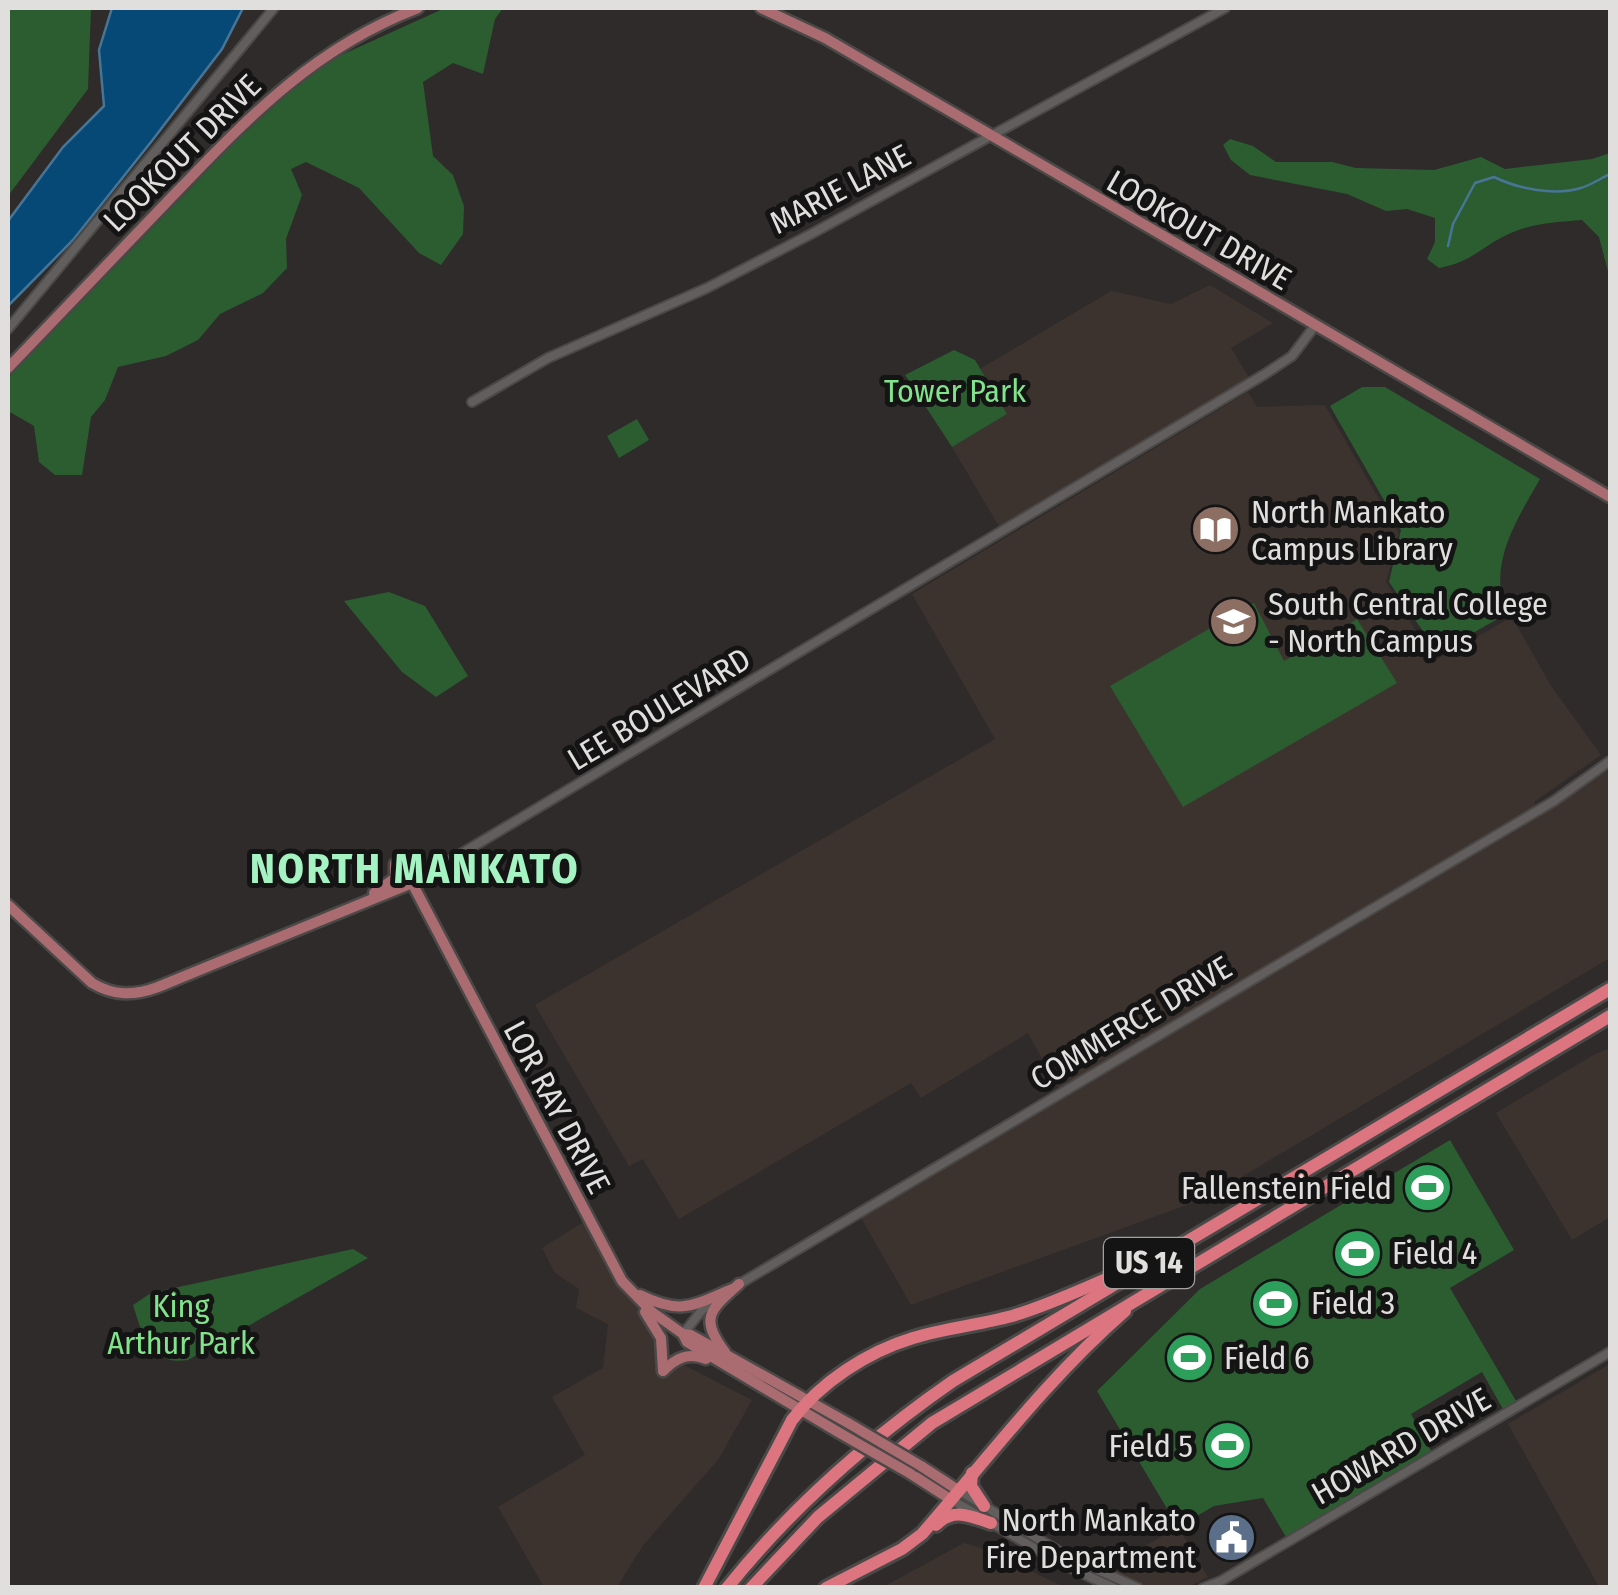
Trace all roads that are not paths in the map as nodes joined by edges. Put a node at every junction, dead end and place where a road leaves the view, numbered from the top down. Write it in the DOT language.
graph roads {
  1 [pos="274,8"];
  2 [pos="418,8"];
  3 [pos="762,8"];
  4 [pos="1225,8"];
  5 [pos="990,136"];
  6 [pos="1314,327"];
  7 [pos="8,330"];
  8 [pos="8,368"];
  9 [pos="472,402"];
  10 [pos="1610,497"];
  11 [pos="1610,761"];
  12 [pos="395,864"];
  13 [pos="412,883"];
  14 [pos="8,904"];
  15 [pos="357,905"];
  16 [pos="1610,989"];
  17 [pos="1610,1016"];
  18 [pos="1173,1249"];
  19 [pos="735,1287"];
  20 [pos="1151,1289"];
  21 [pos="629,1290"];
  22 [pos="683,1334"];
  23 [pos="1610,1352"];
  24 [pos="724,1360"];
  25 [pos="804,1406"];
  26 [pos="916,1470"];
  27 [pos="972,1473"];
  28 [pos="954,1494"];
  29 [pos="984,1506"];
  30 [pos="990,1523"];
  31 [pos="910,1544"];
  32 [pos="1110,1582"];
  33 [pos="1216,1585"];
  34 [pos="704,1588"];
  35 [pos="728,1588"];
  36 [pos="751,1588"];
  37 [pos="826,1588"];
  38 [pos="1138,1588"];
  39 [pos="1204,1588"];
  1 -- 7 [label="street"];
  2 -- 8 [label="main road, LOOKOUT DRIVE"];
  3 -- 5 [label="main road, LOOKOUT DRIVE"];
  4 -- 5 [label="street, MARIE LANE"];
  5 -- 6 [label="main road, LOOKOUT DRIVE"];
  5 -- 9 [label="street, MARIE LANE"];
  6 -- 10 [label="main road, LOOKOUT DRIVE"];
  6 -- 13 [label="street, LEE BOULEVARD"];
  11 -- 19 [label="street, COMMERCE DRIVE"];
  12 -- 15 [label="main road"];
  13 -- 15 [label="main road, LEE BOULEVARD"];
  13 -- 21 [label="main road, LOR RAY DRIVE"];
  14 -- 15 [label="main road, LEE BOULEVARD"];
  16 -- 18 [label="highway, US 14"];
  17 -- 20 [label="highway, US 14"];
  18 -- 25 [label="highway"];
  18 -- 35 [label="highway, US 14"];
  19 -- 21 [label="main road"];
  19 -- 22 [label="street, COMMERCE DRIVE"];
  19 -- 24 [label="main road"];
  20 -- 27 [label="highway"];
  20 -- 36 [label="highway, US 14"];
  21 -- 22 [label="main road, LOR RAY DRIVE"];
  21 -- 24 [label="main road"];
  22 -- 24 [label="main road, LOR RAY DRIVE"];
  23 -- 33 [label="street, HOWARD DRIVE"];
  24 -- 25 [label="main road, LOR RAY DRIVE"];
  25 -- 26 [label="main road, LOR RAY DRIVE, bridge"];
  25 -- 26 [label="main road, LOR RAY DRIVE, bridge"];
  25 -- 34 [label="highway"];
  26 -- 28 [label="main road, LOR RAY DRIVE"];
  27 -- 28 [label="highway"];
  27 -- 29 [label="highway"];
  28 -- 29 [label="street, LOR RAY DRIVE"];
  28 -- 30 [label="street, LOR RAY DRIVE"];
  28 -- 31 [label="highway"];
  29 -- 32 [label="street, LOR RAY DRIVE"];
  30 -- 31 [label="highway"];
  30 -- 32 [label="street, LOR RAY DRIVE"];
  31 -- 37 [label="highway"];
  32 -- 38 [label="street, LOR RAY DRIVE"];
  33 -- 39 [label="street, HOWARD DRIVE"];
}
